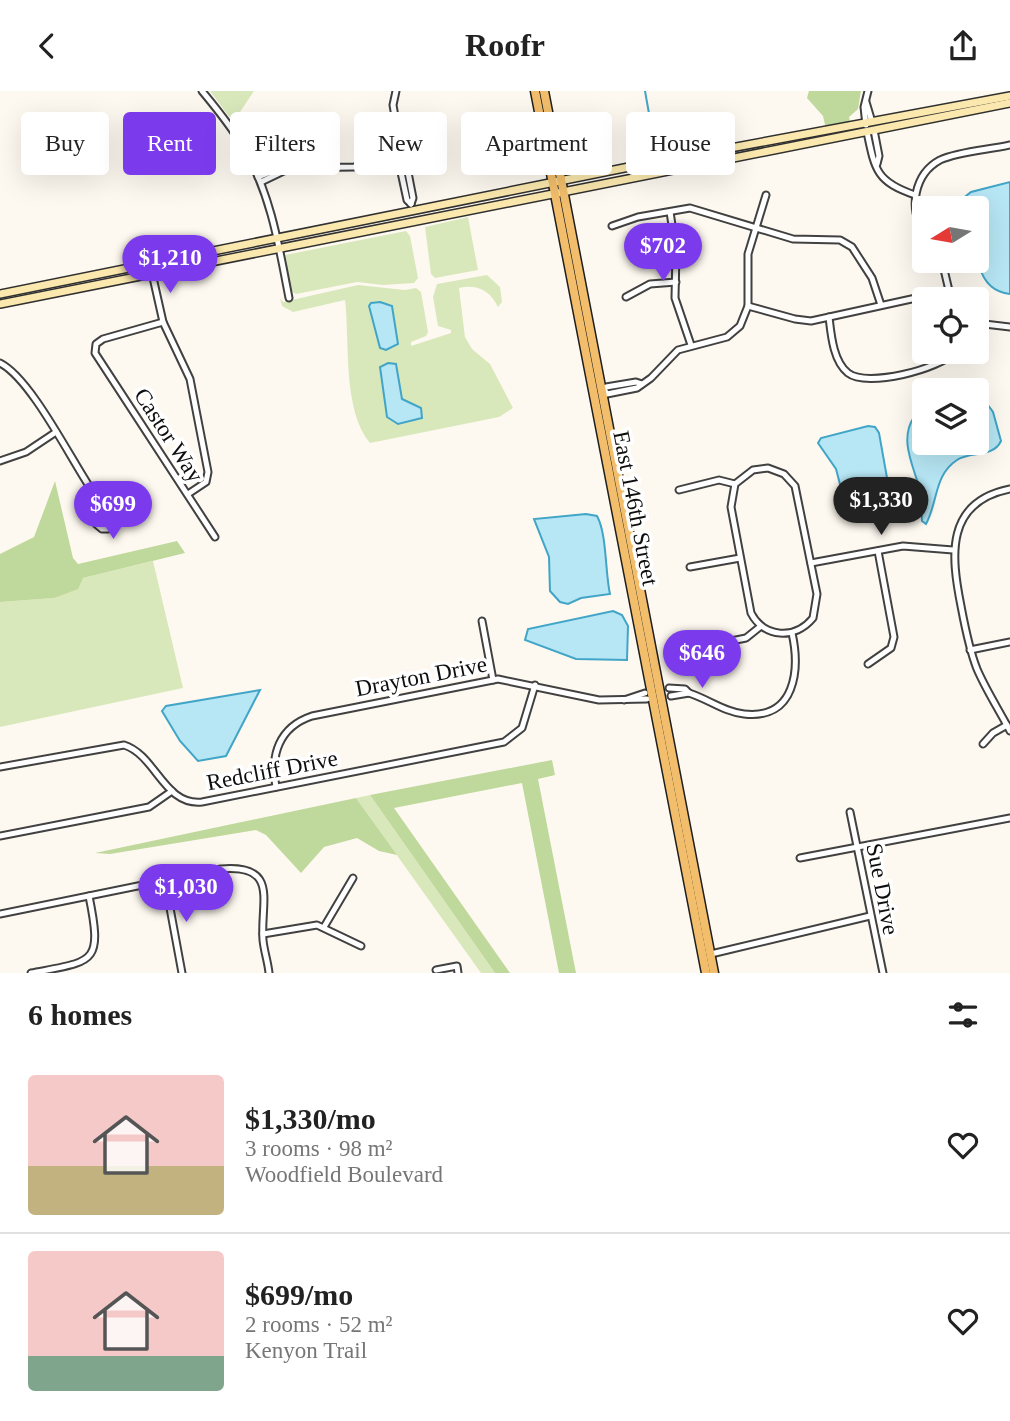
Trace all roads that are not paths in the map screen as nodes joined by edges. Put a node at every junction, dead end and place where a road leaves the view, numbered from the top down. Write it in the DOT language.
graph roads {
  1 [pos="202,91"];
  2 [pos="396,91"];
  3 [pos="535,91"];
  4 [pos="544,91"];
  5 [pos="868,91"];
  6 [pos="1010,96"];
  7 [pos="1010,103"];
  8 [pos="394,112"];
  9 [pos="870,128"];
  10 [pos="1010,145"];
  11 [pos="402,157"];
  12 [pos="354,167"];
  13 [pos="259,179"];
  14 [pos="558,187"];
  15 [pos="766,195"];
  16 [pos="915,195"];
  17 [pos="670,212"];
  18 [pos="612,226"];
  19 [pos="756,227"];
  20 [pos="277,239"];
  21 [pos="279,249"];
  22 [pos="152,273"];
  23 [pos="676,282"];
  24 [pos="0,294"];
  25 [pos="626,297"];
  26 [pos="289,298"];
  27 [pos="912,299"];
  28 [pos="0,304"];
  29 [pos="881,305"];
  30 [pos="748,306"];
  31 [pos="829,317"];
  32 [pos="163,322"];
  33 [pos="989,325"];
  34 [pos="1010,327"];
  35 [pos="691,345"];
  36 [pos="0,363"];
  37 [pos="940,364"];
  38 [pos="601,392"];
  39 [pos="56,432"];
  40 [pos="0,461"];
  41 [pos="735,484"];
  42 [pos="1010,489"];
  43 [pos="680,490"];
  44 [pos="188,494"];
  45 [pos="95,496"];
  46 [pos="215,537"];
  47 [pos="953,550"];
  48 [pos="878,551"];
  49 [pos="740,558"];
  50 [pos="811,563"];
  51 [pos="690,567"];
  52 [pos="482,621"];
  53 [pos="761,627"];
  54 [pos="792,633"];
  55 [pos="1010,642"];
  56 [pos="706,646"];
  57 [pos="970,650"];
  58 [pos="868,664"];
  59 [pos="493,680"];
  60 [pos="534,685"];
  61 [pos="669,688"];
  62 [pos="689,693"];
  63 [pos="646,696"];
  64 [pos="671,696"];
  65 [pos="1008,728"];
  66 [pos="983,744"];
  67 [pos="0,767"];
  68 [pos="276,787"];
  69 [pos="172,791"];
  70 [pos="850,812"];
  71 [pos="1010,818"];
  72 [pos="0,836"];
  73 [pos="857,847"];
  74 [pos="800,858"];
  75 [pos="353,878"];
  76 [pos="165,881"];
  77 [pos="89,896"];
  78 [pos="0,914"];
  79 [pos="870,916"];
  80 [pos="324,927"];
  81 [pos="264,934"];
  82 [pos="361,946"];
  83 [pos="710,954"];
  84 [pos="436,970"];
  85 [pos="31,973"];
  86 [pos="183,973"];
  87 [pos="270,973"];
  88 [pos="458,973"];
  89 [pos="706,973"];
  90 [pos="714,973"];
  91 [pos="883,973"];
  1 -- 13 [label="street"];
  2 -- 8 [label="street"];
  3 -- 14 [label="main road, East 146th Street"];
  4 -- 14 [label="main road, East 146th Street"];
  5 -- 9 [label="street"];
  6 -- 9 [label="main road"];
  7 -- 9 [label="main road"];
  9 -- 14 [label="main road"];
  9 -- 16 [label="street"];
  10 -- 16 [label="street"];
  11 -- 11 [label="street"];
  12 -- 13 [label="street"];
  13 -- 20 [label="street"];
  14 -- 20 [label="main road"];
  14 -- 21 [label="main road"];
  14 -- 38 [label="main road, East 146th Street"];
  15 -- 19 [label="street"];
  17 -- 18 [label="street"];
  17 -- 19 [label="street"];
  17 -- 23 [label="street"];
  19 -- 29 [label="street"];
  19 -- 30 [label="street"];
  20 -- 21 [label="street"];
  20 -- 24 [label="main road"];
  21 -- 22 [label="main road"];
  21 -- 26 [label="street"];
  22 -- 28 [label="main road"];
  22 -- 32 [label="street"];
  23 -- 25 [label="street"];
  23 -- 35 [label="street"];
  27 -- 29 [label="street"];
  29 -- 31 [label="street"];
  30 -- 31 [label="street"];
  30 -- 35 [label="street"];
  31 -- 37 [label="street"];
  32 -- 44 [label="street"];
  32 -- 44 [label="street, Castor Way"];
  33 -- 34 [label="street"];
  35 -- 38 [label="street"];
  36 -- 39 [label="street"];
  38 -- 83 [label="main road, East 146th Street"];
  38 -- 89 [label="main road, East 146th Street"];
  39 -- 40 [label="street"];
  39 -- 45 [label="street"];
  41 -- 43 [label="street"];
  41 -- 49 [label="street"];
  41 -- 50 [label="street"];
  42 -- 47 [label="street"];
  44 -- 46 [label="street, Castor Way"];
  45 -- 45 [label="street"];
  47 -- 48 [label="street"];
  47 -- 57 [label="street"];
  48 -- 50 [label="street"];
  48 -- 58 [label="street"];
  49 -- 51 [label="street"];
  49 -- 53 [label="street"];
  50 -- 54 [label="street"];
  52 -- 59 [label="street"];
  53 -- 54 [label="street"];
  53 -- 56 [label="street"];
  54 -- 62 [label="street"];
  55 -- 57 [label="street"];
  57 -- 65 [label="street"];
  59 -- 60 [label="street, Drayton Drive"];
  59 -- 68 [label="street, Drayton Drive"];
  60 -- 63 [label="street, Drayton Drive"];
  60 -- 68 [label="street, Redcliff Drive"];
  61 -- 62 [label="street"];
  62 -- 64 [label="street"];
  65 -- 66 [label="street"];
  67 -- 69 [label="street"];
  68 -- 69 [label="street, Redcliff Drive"];
  69 -- 72 [label="street"];
  70 -- 73 [label="street, Sue Drive"];
  71 -- 73 [label="street"];
  73 -- 74 [label="street"];
  73 -- 79 [label="street, Sue Drive"];
  75 -- 80 [label="street"];
  76 -- 77 [label="street"];
  76 -- 81 [label="street"];
  76 -- 86 [label="street"];
  77 -- 78 [label="street"];
  77 -- 85 [label="street"];
  79 -- 83 [label="street"];
  79 -- 91 [label="street, Sue Drive"];
  80 -- 81 [label="street"];
  80 -- 82 [label="street"];
  81 -- 87 [label="street"];
  83 -- 90 [label="main road, East 146th Street"];
  84 -- 88 [label="street"];
}
